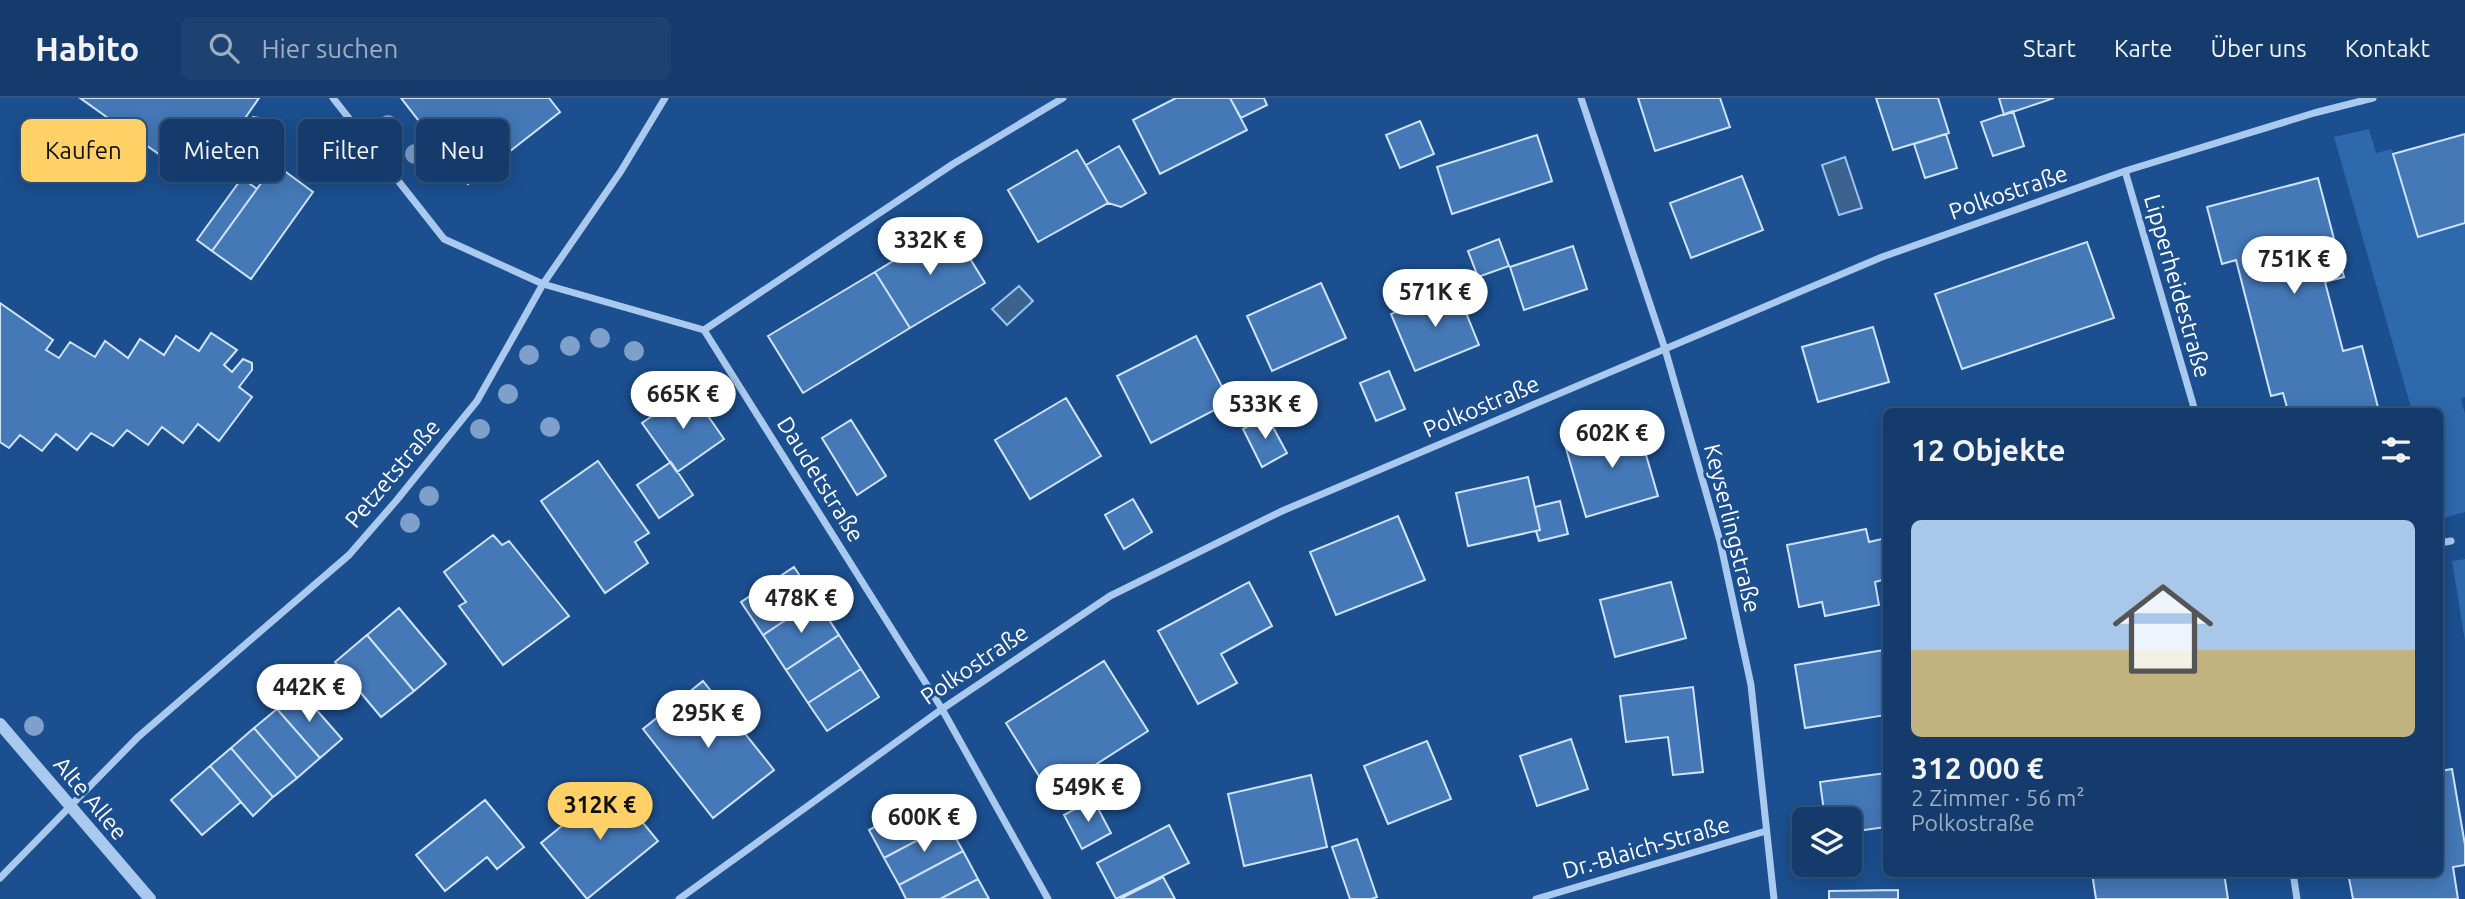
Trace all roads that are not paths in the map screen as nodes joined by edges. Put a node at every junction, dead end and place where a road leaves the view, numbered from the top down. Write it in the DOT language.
graph roads {
  1 [pos="333,98"];
  2 [pos="665,98"];
  3 [pos="1063,98"];
  4 [pos="1581,98"];
  5 [pos="2373,98"];
  6 [pos="2124,171"];
  7 [pos="543,284"];
  8 [pos="704,330"];
  9 [pos="1665,349"];
  10 [pos="2193,408"];
  11 [pos="2451,541"];
  12 [pos="2443,542"];
  13 [pos="942,709"];
  14 [pos="0,724"];
  15 [pos="69,806"];
  16 [pos="1766,831"];
  17 [pos="2294,877"];
  18 [pos="0,878"];
  19 [pos="150,899"];
  20 [pos="679,899"];
  21 [pos="1048,899"];
  22 [pos="1536,899"];
  23 [pos="1773,899"];
  24 [pos="2297,899"];
  1 -- 7 [label="street"];
  2 -- 7 [label="street, Petzetstraße"];
  3 -- 8 [label="street"];
  4 -- 9 [label="street, Keyserlingstraße"];
  5 -- 6 [label="street, Polkostraße"];
  6 -- 9 [label="street, Polkostraße"];
  6 -- 10 [label="street, Lipperheidestraße"];
  7 -- 8 [label="street"];
  7 -- 15 [label="street, Petzetstraße"];
  8 -- 13 [label="street, Daudetstraße"];
  9 -- 13 [label="street, Polkostraße"];
  9 -- 16 [label="street, Keyserlingstraße"];
  11 -- 12 [label="street"];
  13 -- 20 [label="street, Polkostraße"];
  13 -- 21 [label="street, Daudetstraße"];
  14 -- 15 [label="street, Alte Allee"];
  15 -- 18 [label="street, Petzetstraße"];
  15 -- 19 [label="street, Alte Allee"];
  16 -- 22 [label="street, Dr.-Blaich-Straße"];
  16 -- 23 [label="street, Keyserlingstraße"];
  17 -- 24 [label="street"];
}
